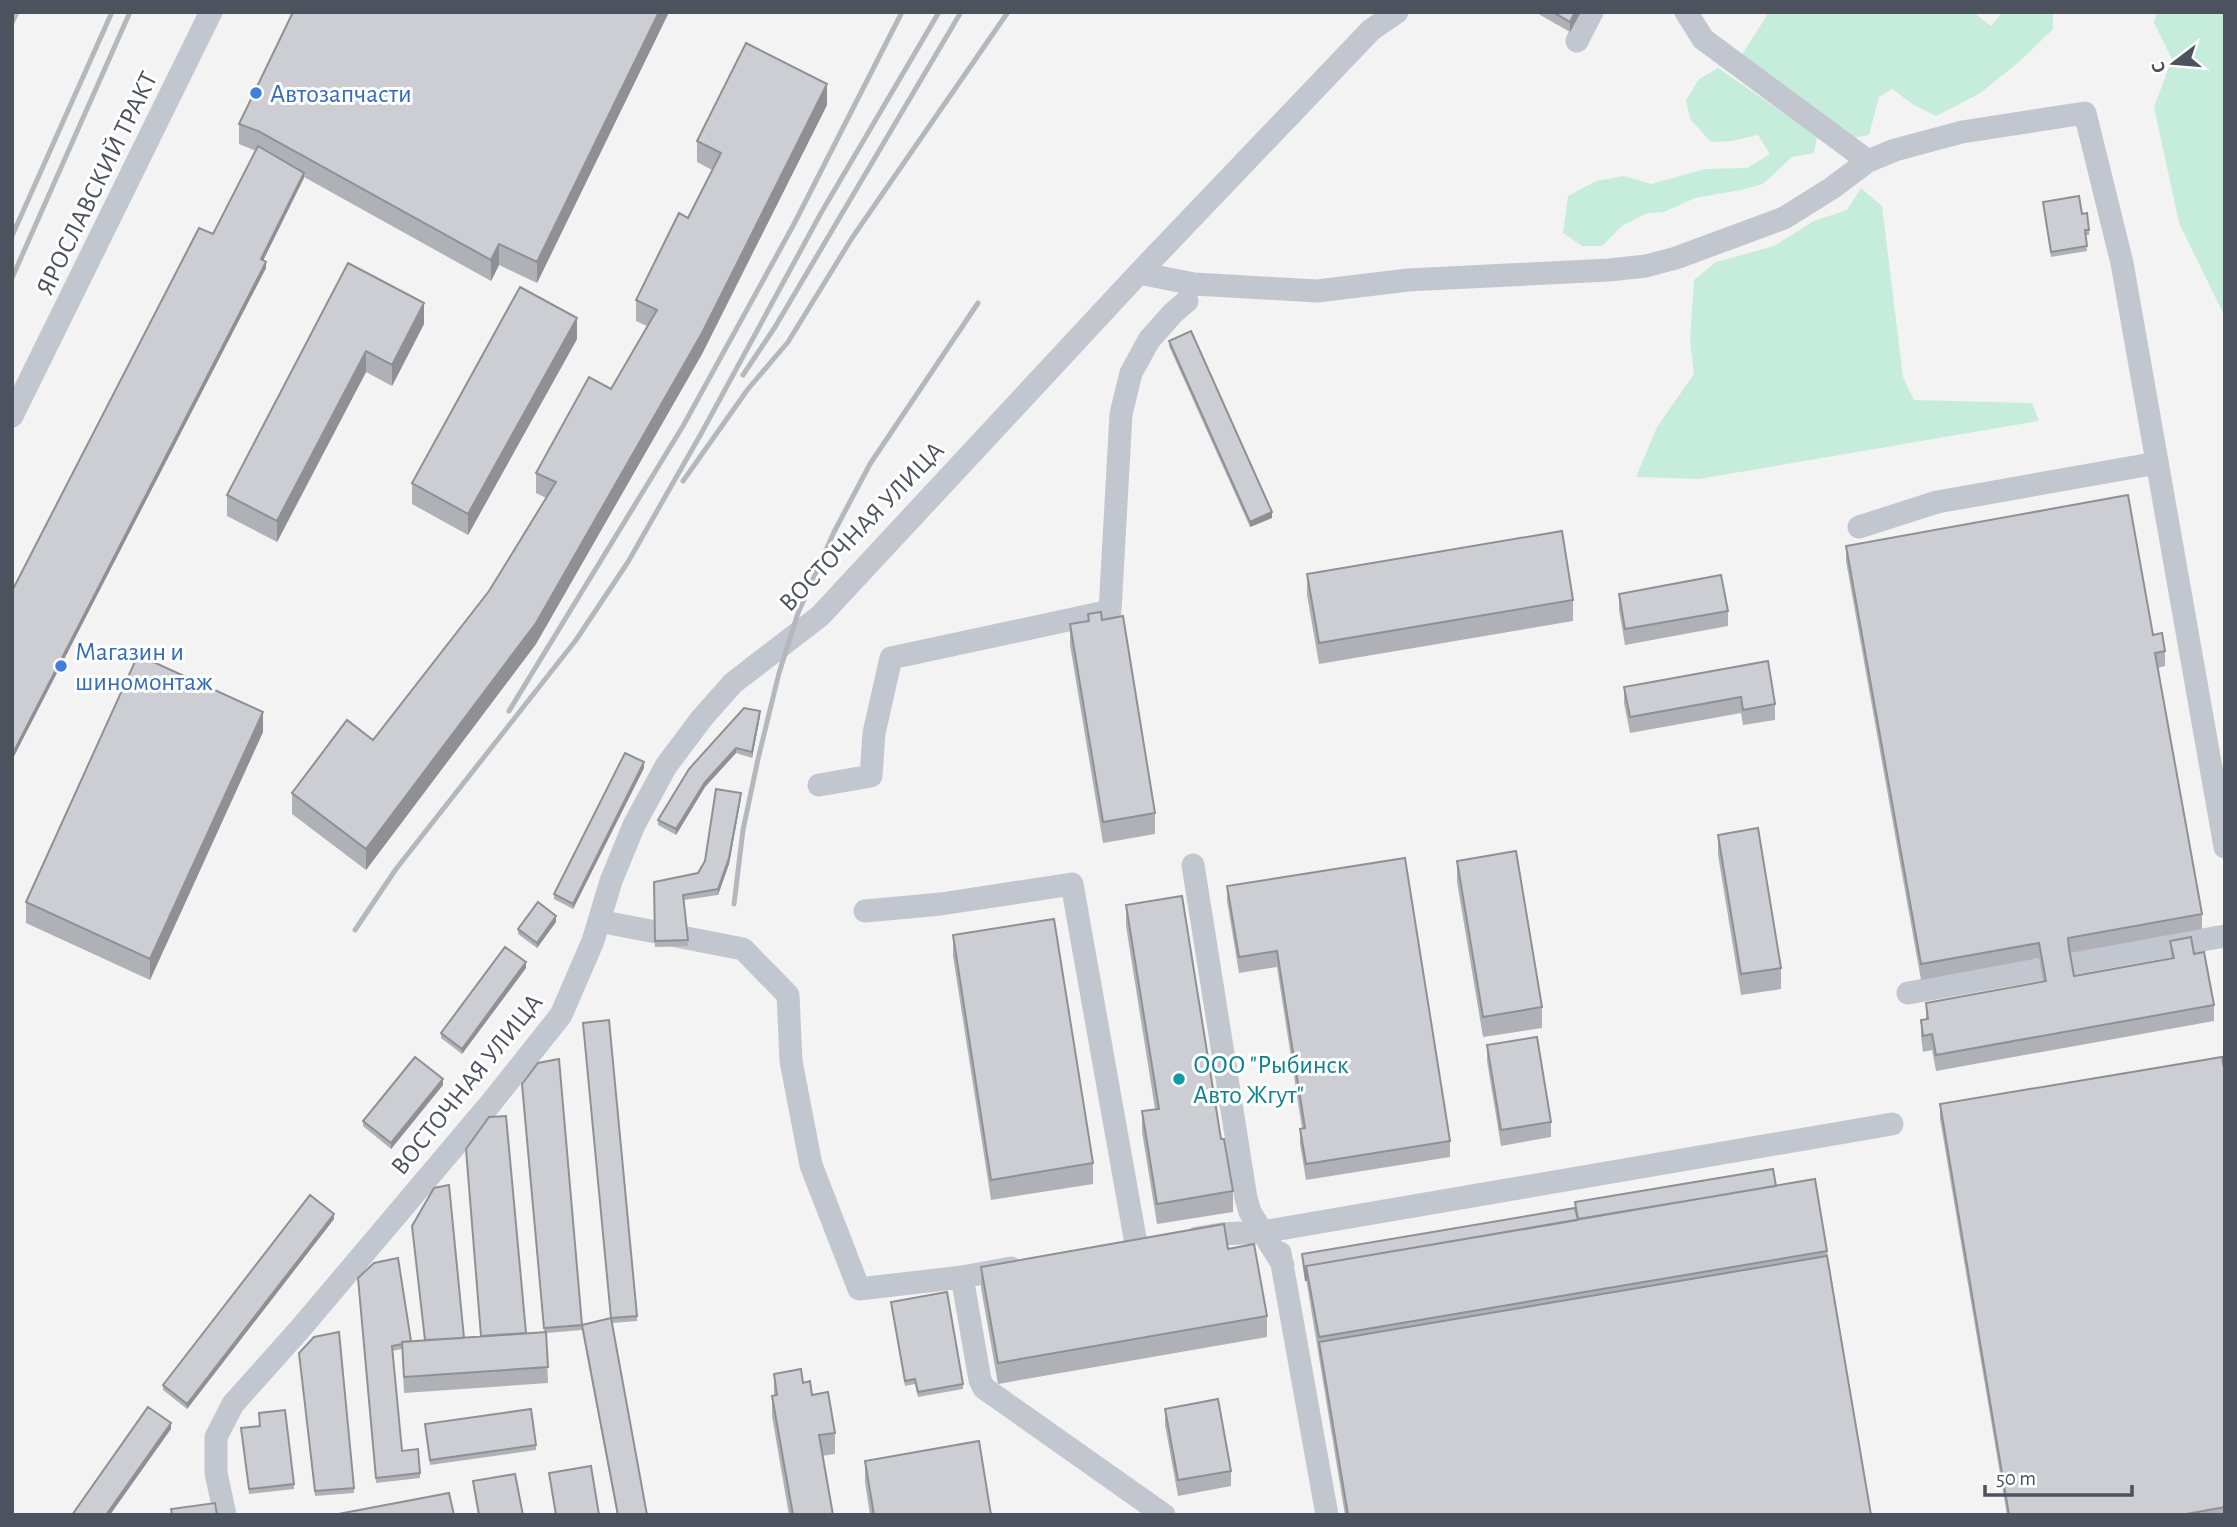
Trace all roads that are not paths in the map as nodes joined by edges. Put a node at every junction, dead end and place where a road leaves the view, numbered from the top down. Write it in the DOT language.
graph roads {
  1 [pos="212,12"];
  2 [pos="1397,12"];
  3 [pos="1592,12"];
  4 [pos="1686,12"];
  5 [pos="1577,41"];
  6 [pos="1868,161"];
  7 [pos="1139,273"];
  8 [pos="1187,301"];
  9 [pos="12,416"];
  10 [pos="2157,463"];
  11 [pos="1859,527"];
  12 [pos="819,785"];
  13 [pos="2225,847"];
  14 [pos="1193,865"];
  15 [pos="865,911"];
  16 [pos="599,921"];
  17 [pos="2225,936"];
  18 [pos="2069,964"];
  19 [pos="2041,969"];
  20 [pos="1908,993"];
  21 [pos="1892,1124"];
  22 [pos="1269,1230"];
  23 [pos="1137,1249"];
  24 [pos="1111,1252"];
  25 [pos="1038,1263"];
  26 [pos="962,1277"];
  27 [pos="225,1515"];
  28 [pos="1164,1515"];
  29 [pos="1327,1515"];
  1 -- 9 [label="street, ЯРОСЛАВСКИЙ ТРАКТ"];
  2 -- 7 [label="street, ВОСТОЧНАЯ УЛИЦА"];
  3 -- 5 [label="street"];
  4 -- 6 [label="street"];
  6 -- 7 [label="street"];
  6 -- 10 [label="street"];
  7 -- 16 [label="street, ВОСТОЧНАЯ УЛИЦА"];
  8 -- 12 [label="street"];
  10 -- 11 [label="street"];
  10 -- 13 [label="street"];
  14 -- 22 [label="street"];
  15 -- 23 [label="street"];
  16 -- 26 [label="street"];
  16 -- 27 [label="street, ВОСТОЧНАЯ УЛИЦА"];
  17 -- 18 [label="street"];
  19 -- 20 [label="street"];
  21 -- 22 [label="street"];
  22 -- 23 [label="street"];
  22 -- 29 [label="street"];
  23 -- 24 [label="street"];
  25 -- 26 [label="street"];
  26 -- 28 [label="street"];
}
